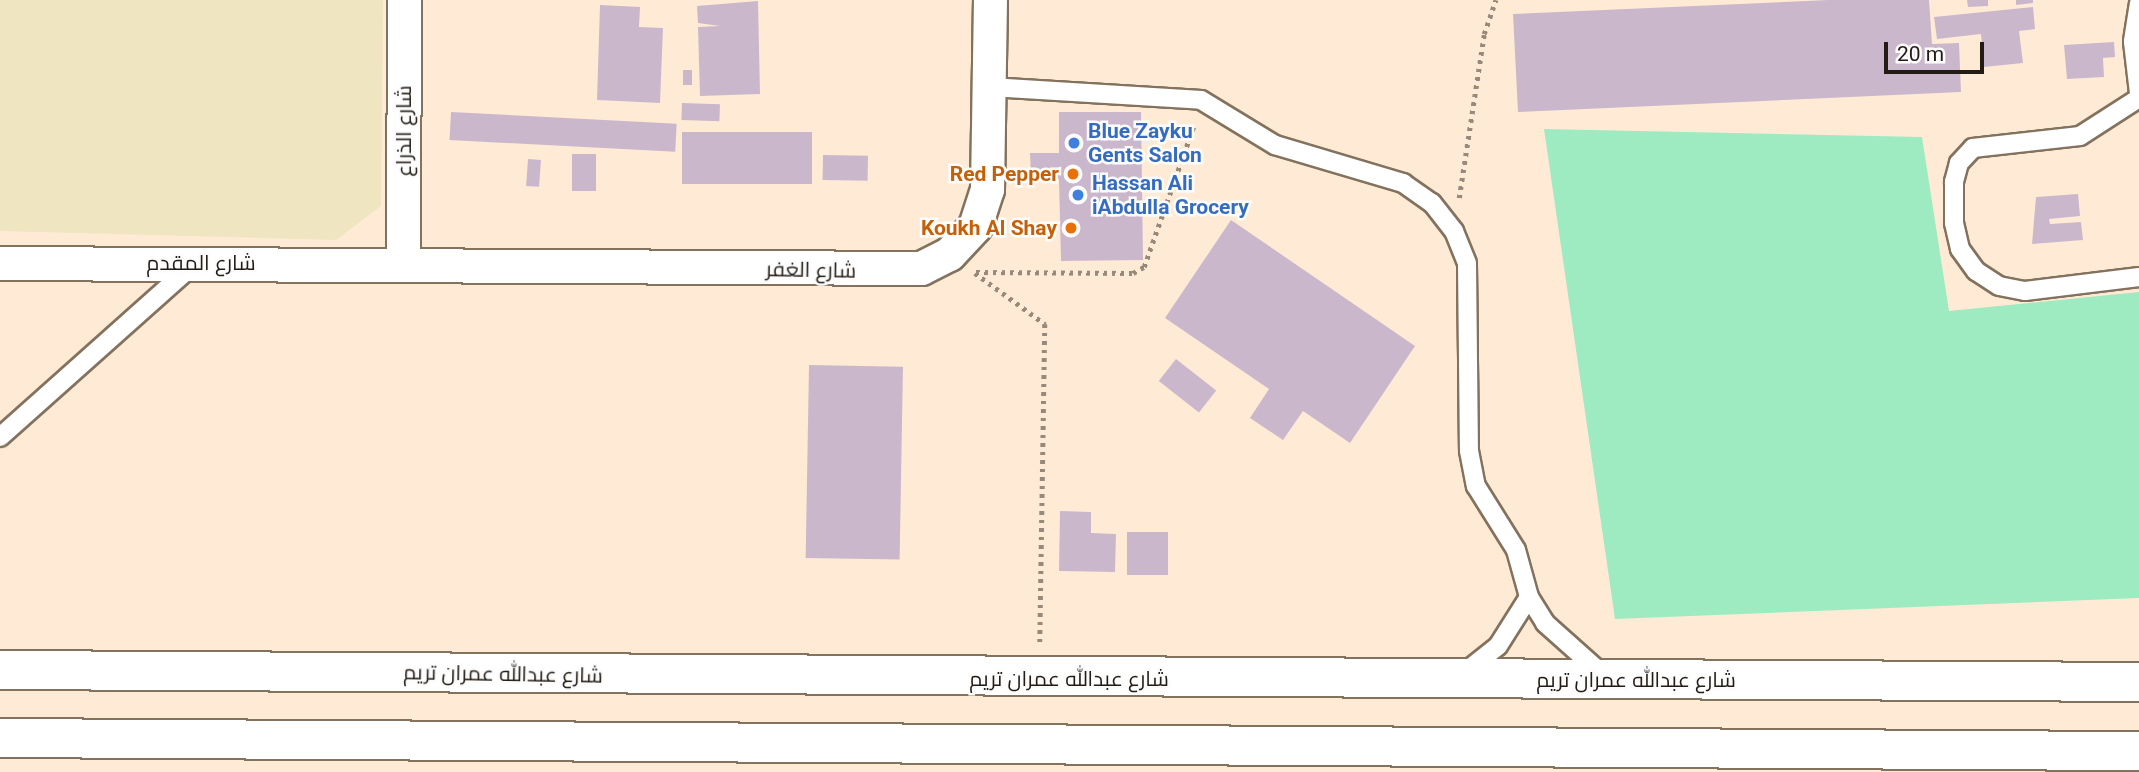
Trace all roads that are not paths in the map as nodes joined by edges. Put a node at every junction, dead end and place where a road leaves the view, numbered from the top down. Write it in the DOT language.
graph roads {
  1 [pos="404,0"];
  2 [pos="990,0"];
  3 [pos="2139,3"];
  4 [pos="991,86"];
  5 [pos="2139,93"];
  6 [pos="2139,99"];
  7 [pos="403,262"];
  8 [pos="0,263"];
  9 [pos="194,263"];
  10 [pos="2139,277"];
  11 [pos="0,437"];
  12 [pos="1529,597"];
  13 [pos="0,670"];
  14 [pos="1615,680"];
  15 [pos="1452,681"];
  16 [pos="2139,682"];
  17 [pos="0,738"];
  18 [pos="2139,751"];
  1 -- 7 [label="street, شارع الذراع"];
  2 -- 4 [label="street, شارع الغفر"];
  3 -- 5 [label="lane"];
  4 -- 7 [label="street, شارع الغفر"];
  4 -- 12 [label="lane"];
  6 -- 10 [label="lane"];
  7 -- 9 [label="street, شارع المقدم"];
  8 -- 9 [label="street, شارع المقدم"];
  9 -- 11 [label="lane"];
  12 -- 14 [label="lane"];
  12 -- 15 [label="lane"];
  13 -- 15 [label="street, شارع عبدالله عمران تريم"];
  14 -- 15 [label="street, شارع عبدالله عمران تريم"];
  14 -- 16 [label="street, شارع عبدالله عمران تريم"];
  17 -- 18 [label="street"];
}
